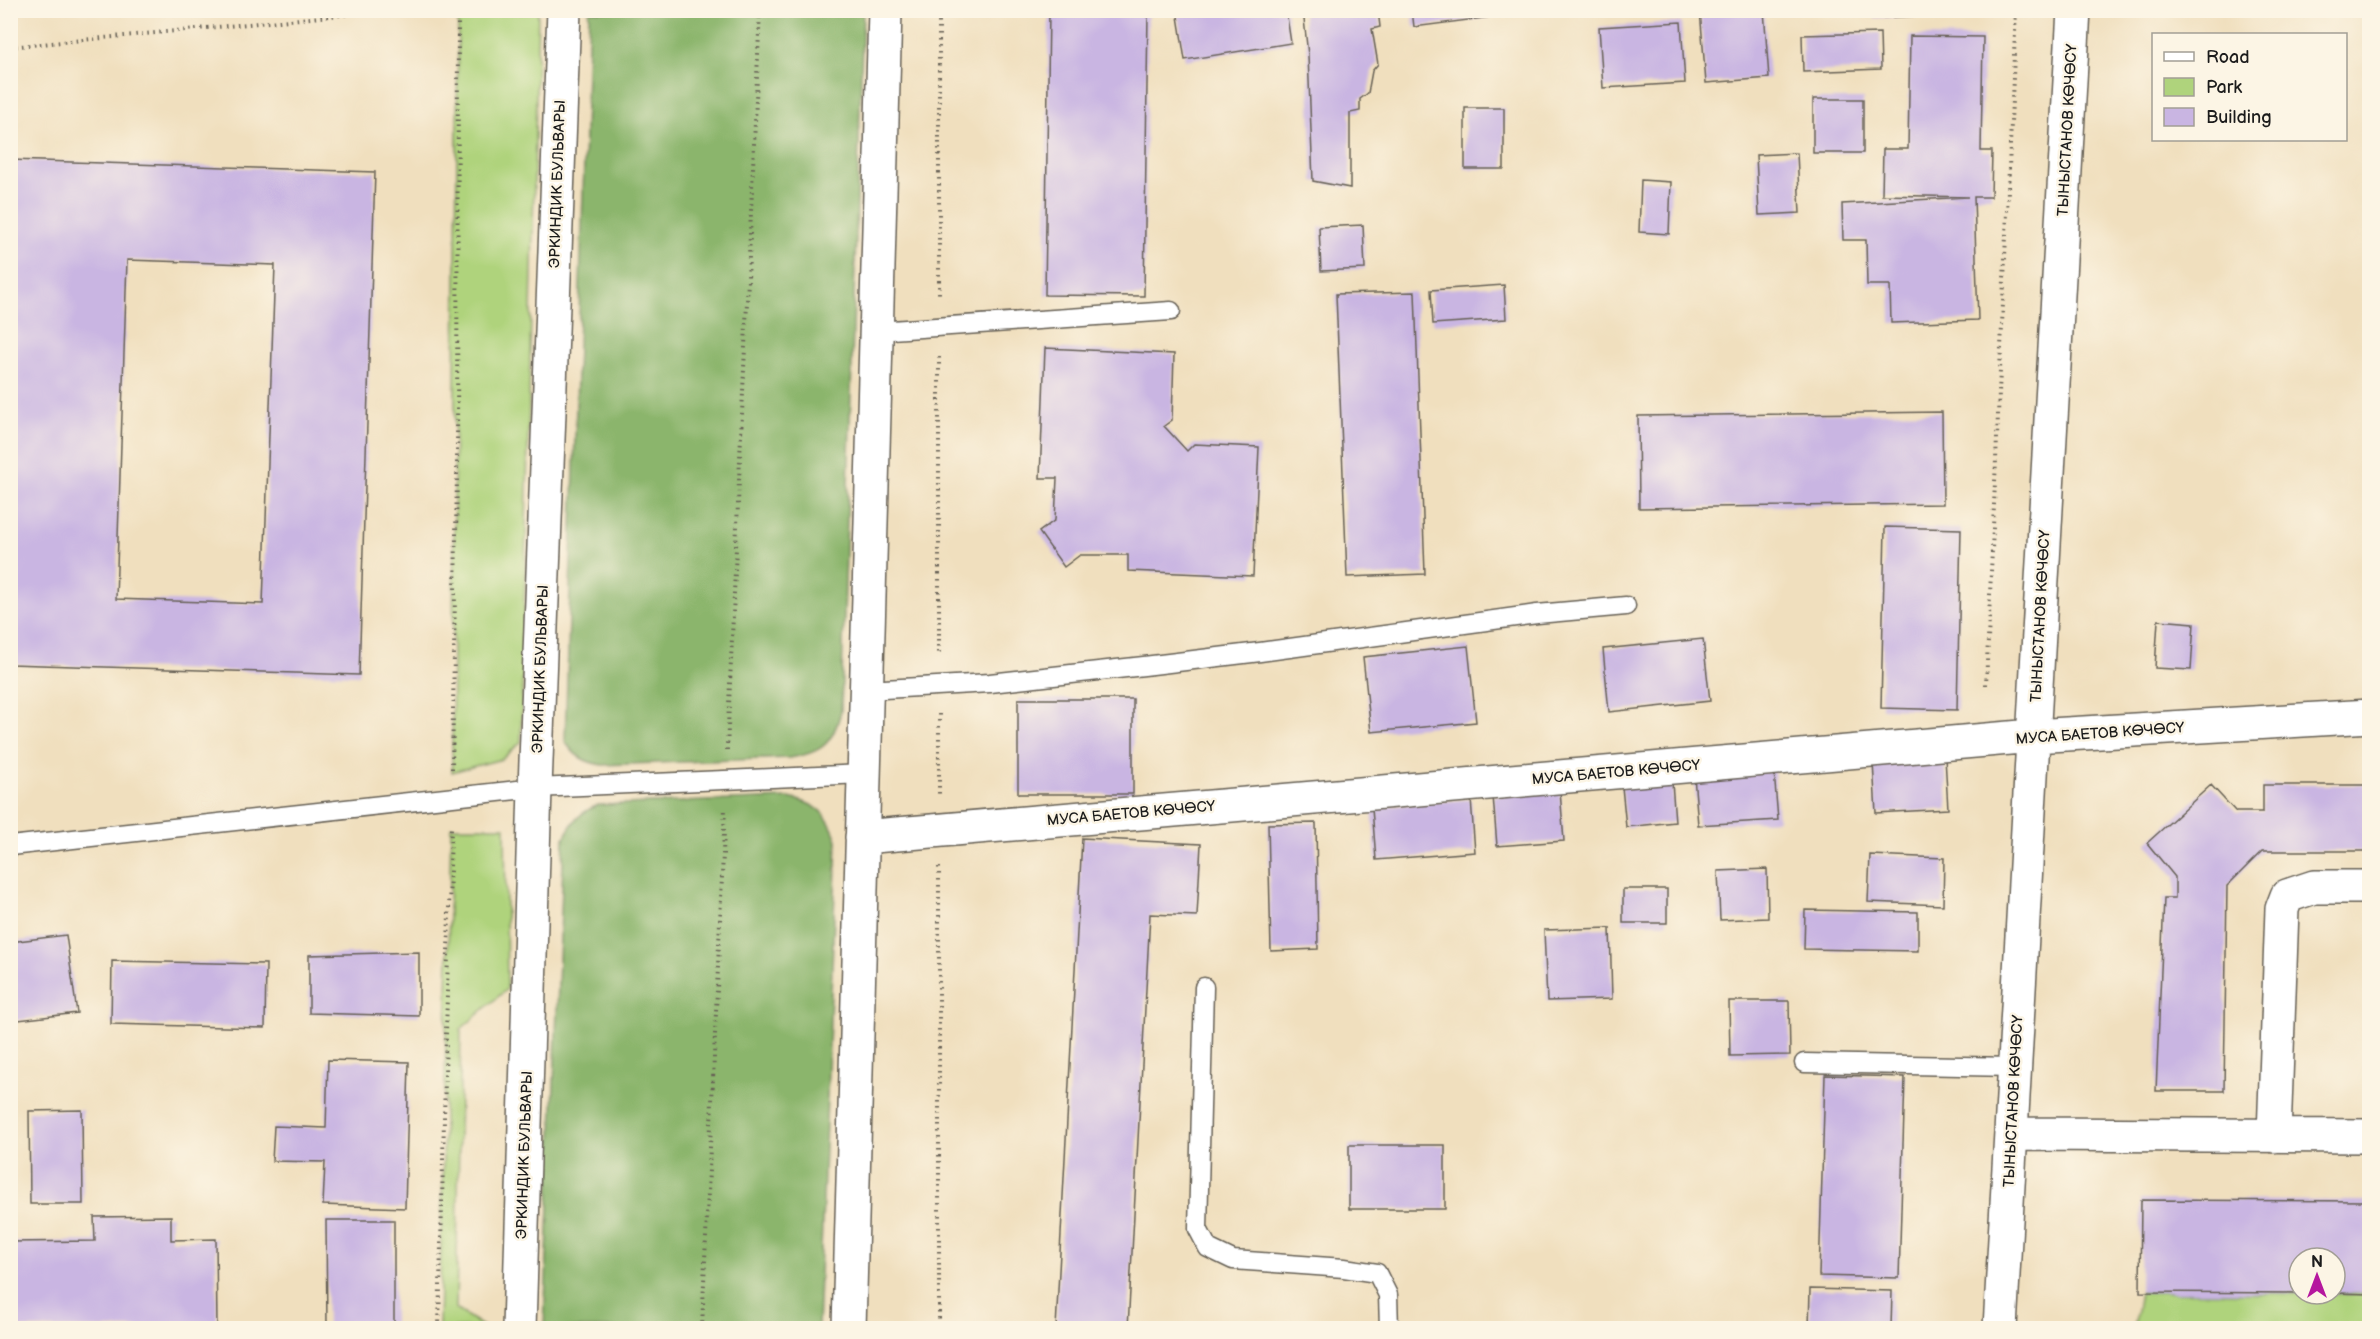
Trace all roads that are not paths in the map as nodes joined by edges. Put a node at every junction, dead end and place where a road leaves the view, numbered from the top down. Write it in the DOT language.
graph roads {
  1 [pos="564,10"];
  2 [pos="885,10"];
  3 [pos="2074,10"];
  4 [pos="1171,311"];
  5 [pos="876,331"];
  6 [pos="1626,606"];
  7 [pos="866,690"];
  8 [pos="2370,716"];
  9 [pos="2033,736"];
  10 [pos="864,774"];
  11 [pos="535,788"];
  12 [pos="862,837"];
  13 [pos="10,846"];
  14 [pos="2370,887"];
  15 [pos="1204,987"];
  16 [pos="1804,1063"];
  17 [pos="2014,1067"];
  18 [pos="2011,1134"];
  19 [pos="2274,1136"];
  20 [pos="2370,1136"];
  21 [pos="519,1329"];
  22 [pos="849,1329"];
  23 [pos="1389,1329"];
  24 [pos="2000,1329"];
  1 -- 11 [label="street, ЭРКИНДИК БУЛЬВАРЫ"];
  2 -- 5 [label="street"];
  3 -- 9 [label="street, ТЫНЫСТАНОВ КӨЧӨСҮ"];
  4 -- 5 [label="lane"];
  5 -- 7 [label="street"];
  6 -- 7 [label="lane"];
  7 -- 10 [label="street"];
  8 -- 9 [label="street, МУСА БАЕТОВ КӨЧӨСҮ"];
  9 -- 12 [label="street, МУСА БАЕТОВ КӨЧӨСҮ"];
  9 -- 17 [label="street, ТЫНЫСТАНОВ КӨЧӨСҮ"];
  10 -- 11 [label="lane"];
  10 -- 12 [label="street"];
  11 -- 13 [label="lane"];
  11 -- 21 [label="street, ЭРКИНДИК БУЛЬВАРЫ"];
  12 -- 22 [label="street"];
  14 -- 19 [label="street"];
  15 -- 23 [label="lane"];
  16 -- 17 [label="lane"];
  17 -- 18 [label="street, ТЫНЫСТАНОВ КӨЧӨСҮ"];
  18 -- 19 [label="street"];
  18 -- 24 [label="street, ТЫНЫСТАНОВ КӨЧӨСҮ"];
  19 -- 20 [label="street"];
}
